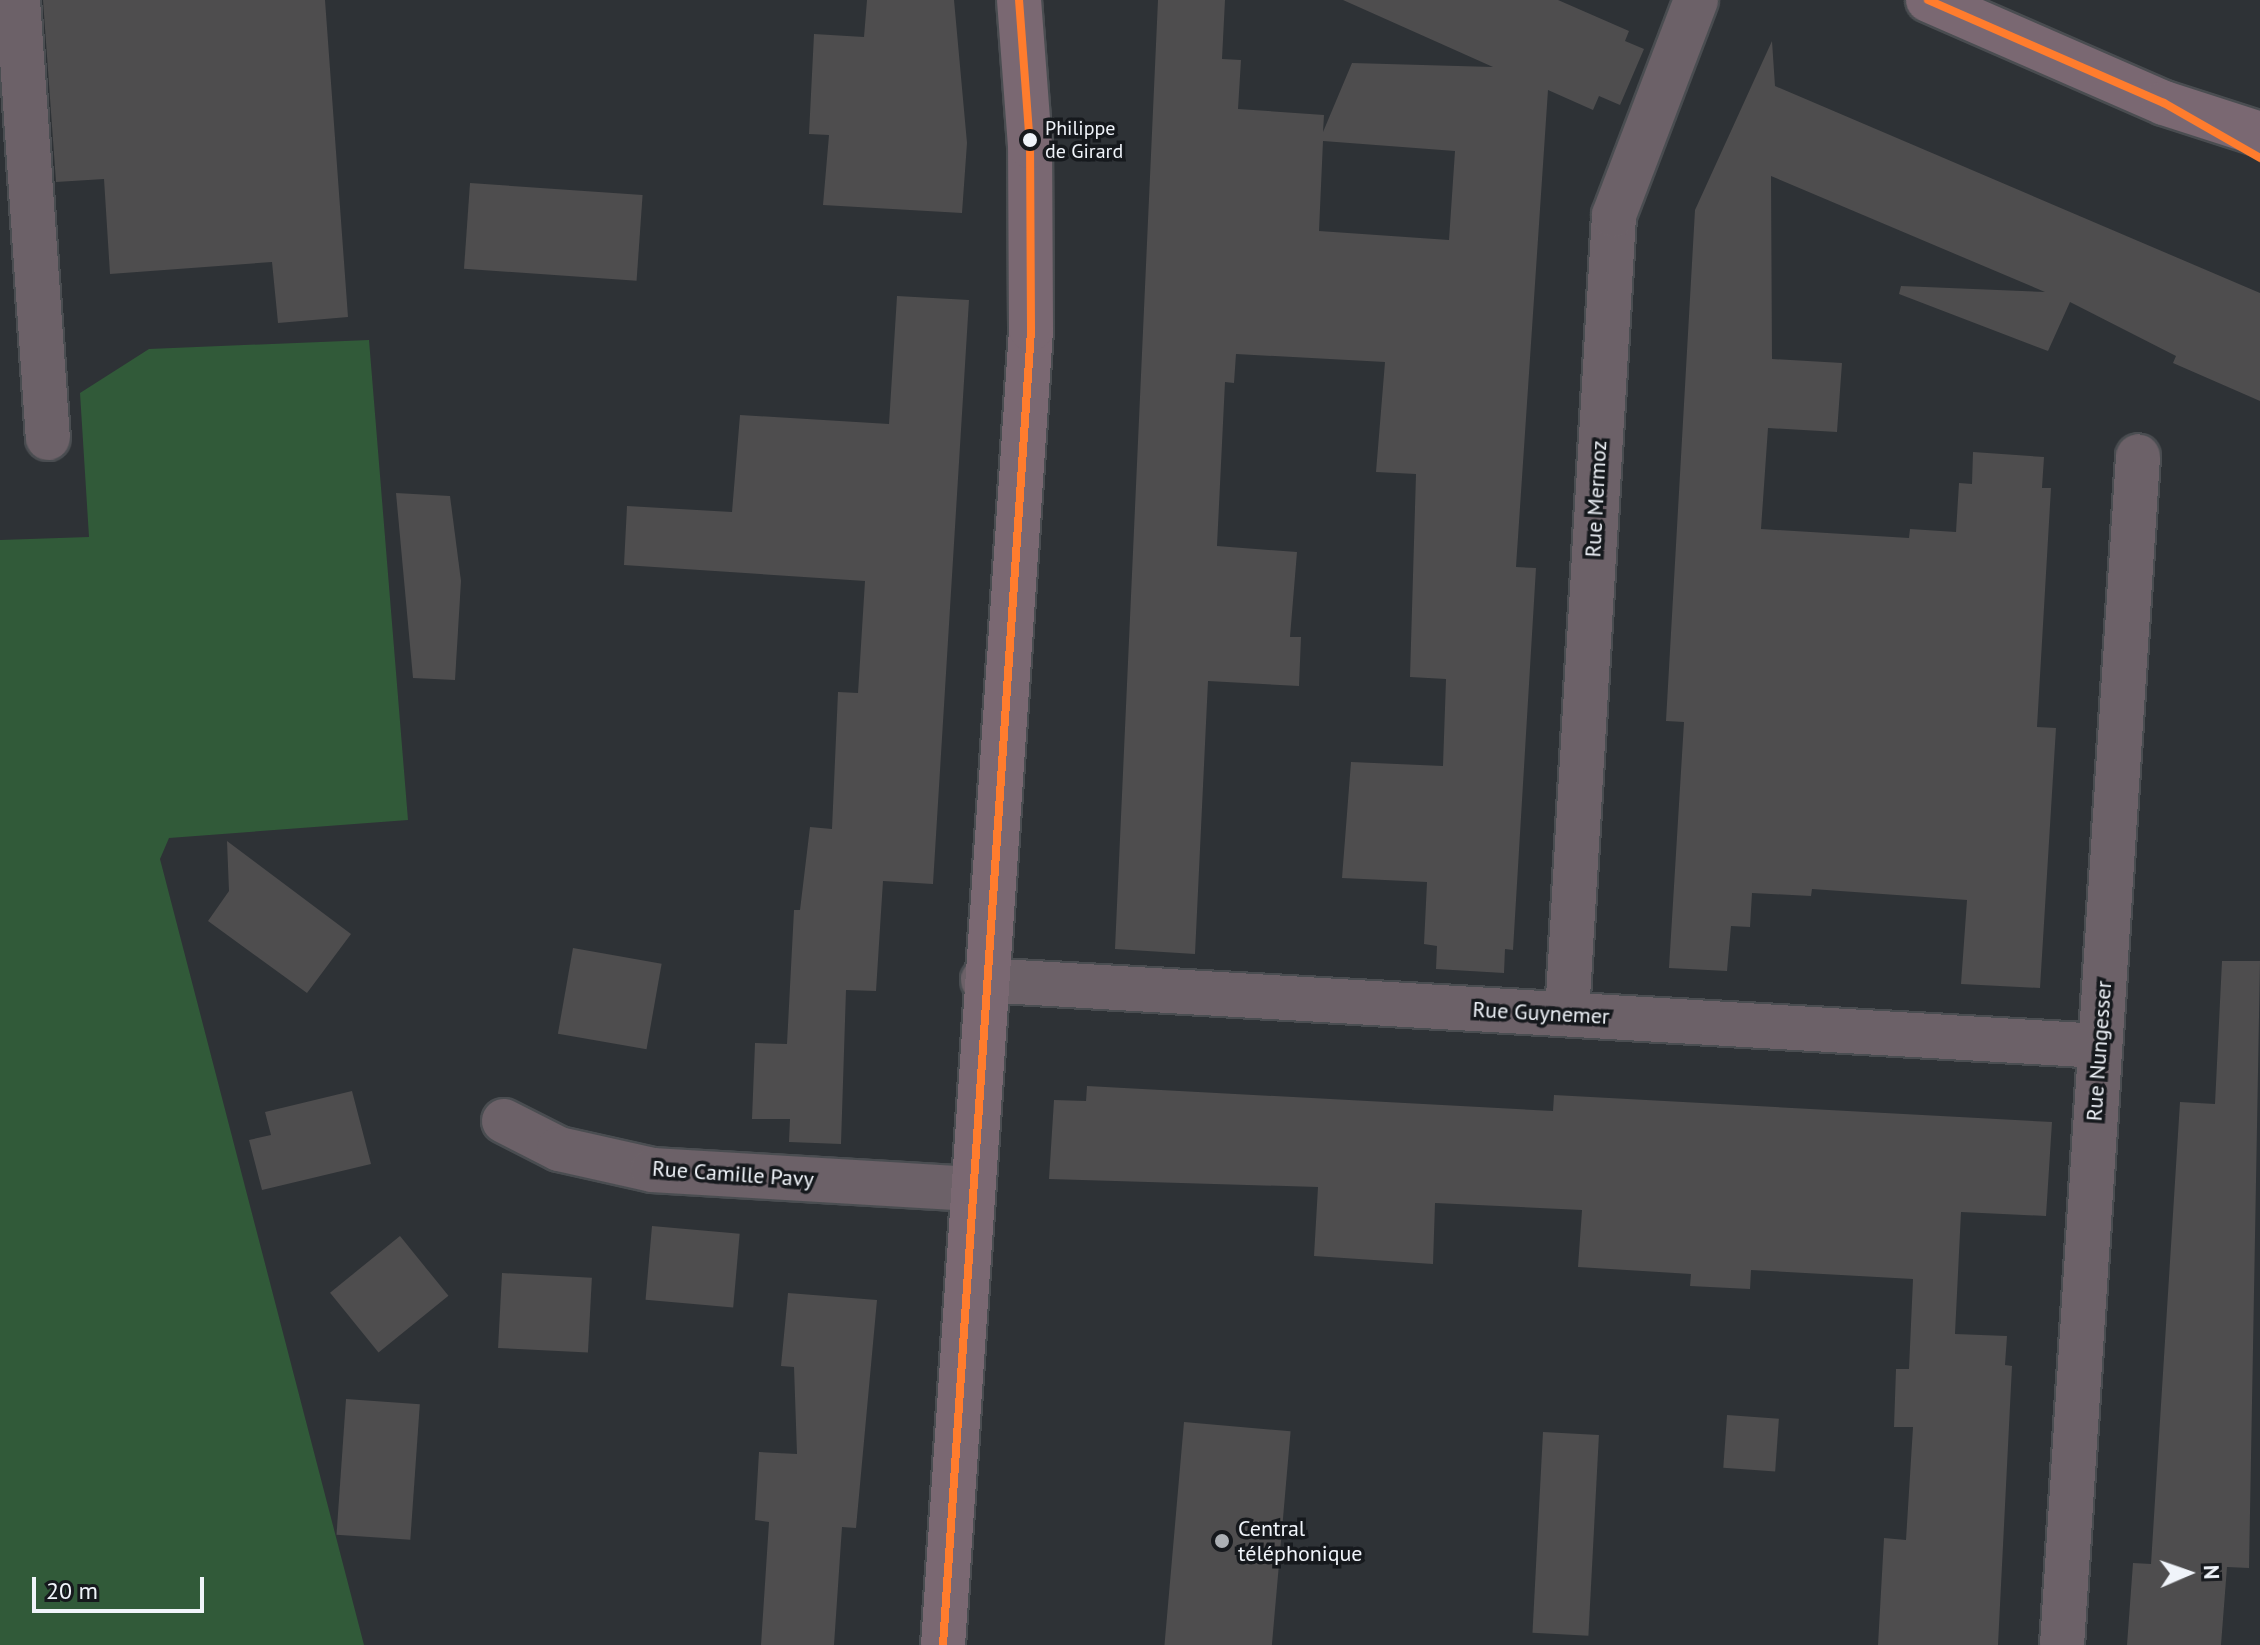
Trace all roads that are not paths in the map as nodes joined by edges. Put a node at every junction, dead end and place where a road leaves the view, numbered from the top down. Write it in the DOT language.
graph roads {
  1 [pos="18,0"];
  2 [pos="1019,0"];
  3 [pos="1696,0"];
  4 [pos="1928,0"];
  5 [pos="2164,103"];
  6 [pos="2260,134"];
  7 [pos="2260,158"];
  8 [pos="48,438"];
  9 [pos="2138,456"];
  10 [pos="983,980"];
  11 [pos="1567,1014"];
  12 [pos="2099,1046"];
  13 [pos="504,1121"];
  14 [pos="971,1189"];
  15 [pos="943,1645"];
  16 [pos="2062,1645"];
  1 -- 8 [label="street"];
  2 -- 10 [label="main road"];
  3 -- 11 [label="street, Rue Mermoz"];
  4 -- 5 [label="main road"];
  5 -- 6 [label="main road"];
  5 -- 7 [label="main road"];
  9 -- 12 [label="street, Rue Nungesser"];
  10 -- 11 [label="street, Rue Guynemer"];
  10 -- 14 [label="main road"];
  11 -- 12 [label="street, Rue Guynemer"];
  12 -- 16 [label="street, Rue Nungesser"];
  13 -- 14 [label="street, Rue Camille Pavy"];
  14 -- 15 [label="main road"];
}
